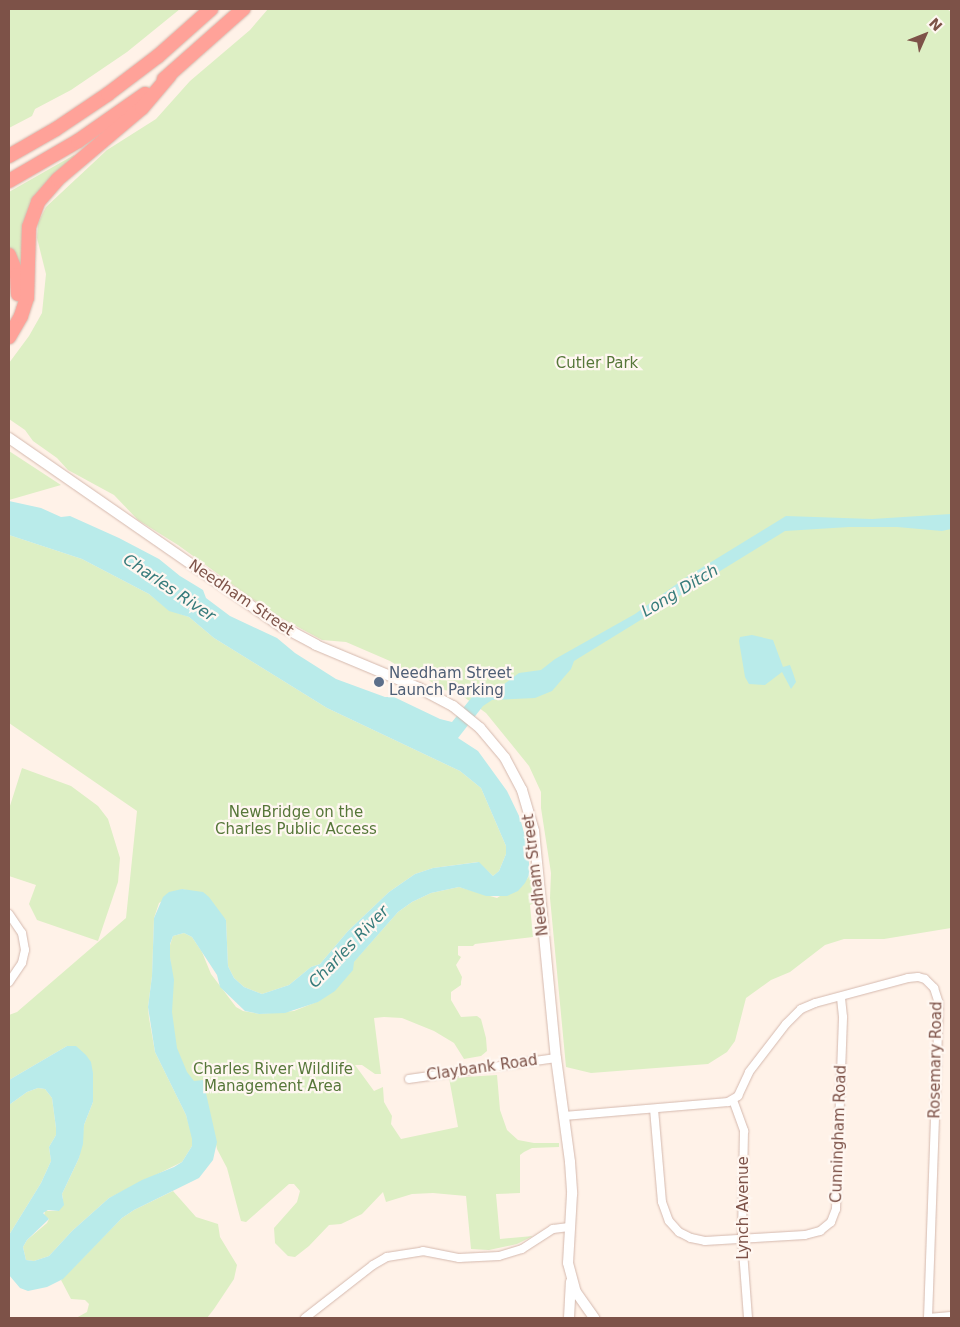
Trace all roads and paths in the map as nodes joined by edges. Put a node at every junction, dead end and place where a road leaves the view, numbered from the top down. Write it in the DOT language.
graph roads {
  1 [pos="212,9"];
  2 [pos="243,9"];
  3 [pos="170,74"];
  4 [pos="9,156"];
  5 [pos="9,181"];
  6 [pos="9,255"];
  7 [pos="9,320"];
  8 [pos="9,337"];
  9 [pos="9,438"];
  10 [pos="9,914"];
  11 [pos="9,982"];
  12 [pos="841,998"];
  13 [pos="556,1058"];
  14 [pos="409,1079"];
  15 [pos="733,1100"];
  16 [pos="654,1109"];
  17 [pos="564,1116"];
  18 [pos="569,1227"];
  19 [pos="742,1238"];
  20 [pos="571,1278"];
  21 [pos="951,1316"];
  22 [pos="305,1318"];
  23 [pos="569,1318"];
  24 [pos="594,1318"];
  25 [pos="748,1318"];
  26 [pos="928,1318"];
  1 -- 4 [label="highway"];
  2 -- 3 [label="highway"];
  3 -- 5 [label="highway"];
  3 -- 8 [label="highway"];
  6 -- 7 [label="highway"];
  9 -- 13 [label="main road, Needham Street"];
  10 -- 11 [label="street"];
  12 -- 15 [label="street, Rosemary Road"];
  12 -- 19 [label="street, Cunningham Road"];
  12 -- 26 [label="street, Rosemary Road"];
  13 -- 14 [label="street, Claybank Road"];
  13 -- 17 [label="main road, Needham Street"];
  15 -- 16 [label="street"];
  15 -- 19 [label="street, Lynch Avenue"];
  16 -- 17 [label="street"];
  16 -- 19 [label="street, Cunningham Road"];
  17 -- 18 [label="main road, Needham Street"];
  18 -- 20 [label="main road, Needham Street"];
  18 -- 22 [label="street"];
  19 -- 25 [label="street, Lynch Avenue"];
  20 -- 23 [label="main road"];
  20 -- 24 [label="main road, Needham Street"];
  21 -- 26 [label="street"];
}
